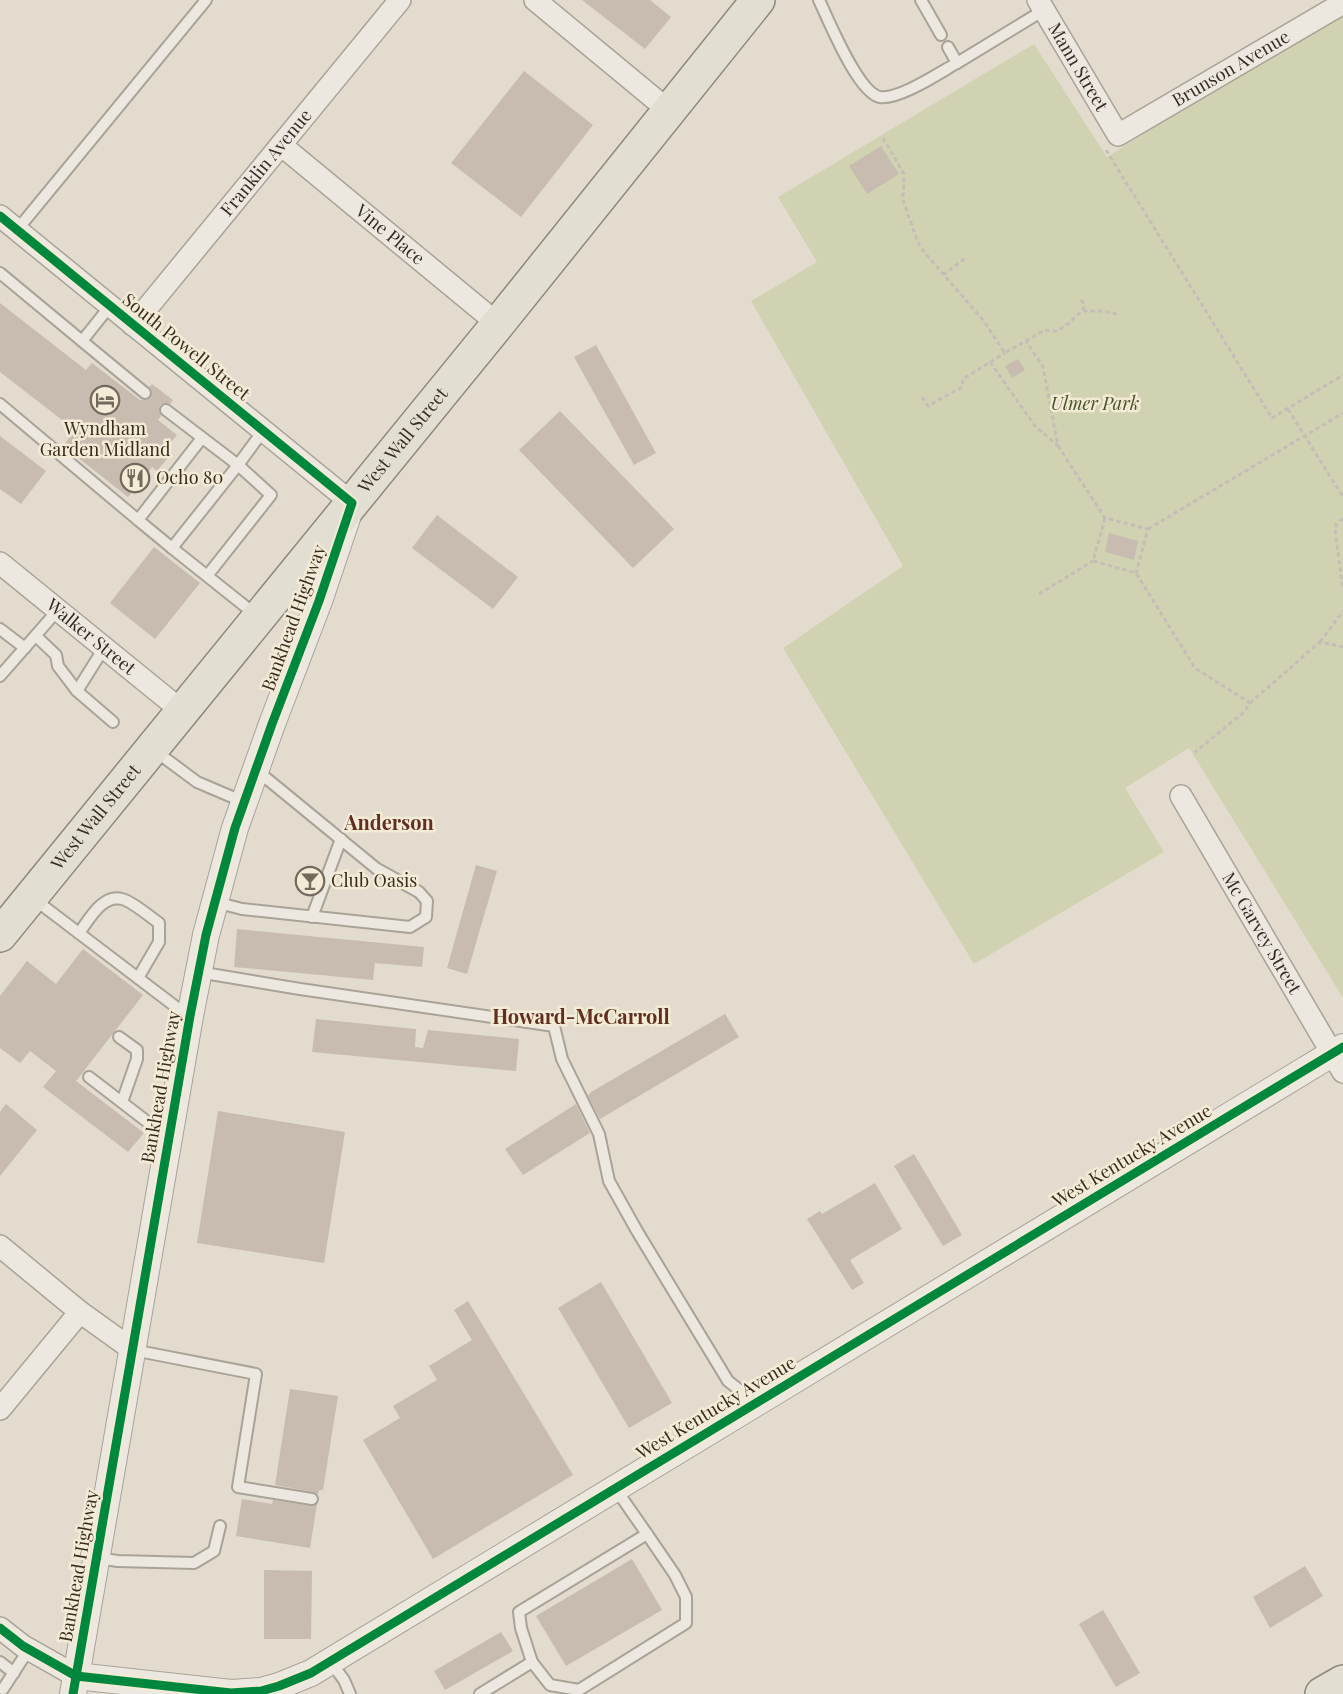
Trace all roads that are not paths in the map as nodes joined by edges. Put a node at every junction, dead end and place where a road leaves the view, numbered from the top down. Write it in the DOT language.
graph roads {
  1 [pos="206,0"];
  2 [pos="400,0"];
  3 [pos="535,0"];
  4 [pos="758,0"];
  5 [pos="819,0"];
  6 [pos="921,0"];
  7 [pos="1343,3"];
  8 [pos="1041,5"];
  9 [pos="941,35"];
  10 [pos="948,47"];
  11 [pos="957,63"];
  12 [pos="668,110"];
  13 [pos="1111,140"];
  14 [pos="281,145"];
  15 [pos="0,216"];
  16 [pos="17,230"];
  17 [pos="0,273"];
  18 [pos="110,306"];
  19 [pos="498,324"];
  20 [pos="133,325"];
  21 [pos="82,341"];
  22 [pos="145,393"];
  23 [pos="0,404"];
  24 [pos="166,410"];
  25 [pos="263,431"];
  26 [pos="202,438"];
  27 [pos="238,465"];
  28 [pos="352,503"];
  29 [pos="138,520"];
  30 [pos="172,549"];
  31 [pos="0,563"];
  32 [pos="207,576"];
  33 [pos="57,611"];
  34 [pos="258,618"];
  35 [pos="0,629"];
  36 [pos="36,636"];
  37 [pos="25,648"];
  38 [pos="104,648"];
  39 [pos="0,676"];
  40 [pos="77,691"];
  41 [pos="182,711"];
  42 [pos="113,722"];
  43 [pos="152,748"];
  44 [pos="253,776"];
  45 [pos="1181,796"];
  46 [pos="244,802"];
  47 [pos="341,839"];
  48 [pos="215,902"];
  49 [pos="11,915"];
  50 [pos="312,916"];
  51 [pos="79,933"];
  52 [pos="198,972"];
  53 [pos="138,978"];
  54 [pos="190,1012"];
  55 [pos="120,1037"];
  56 [pos="1339,1058"];
  57 [pos="89,1077"];
  58 [pos="122,1102"];
  59 [pos="169,1139"];
  60 [pos="0,1246"];
  61 [pos="80,1312"];
  62 [pos="133,1350"];
  63 [pos="756,1403"];
  64 [pos="0,1409"];
  65 [pos="615,1488"];
  66 [pos="312,1499"];
  67 [pos="220,1526"];
  68 [pos="647,1534"];
  69 [pos="97,1558"];
  70 [pos="0,1628"];
  71 [pos="29,1649"];
  72 [pos="329,1661"];
  73 [pos="0,1662"];
  74 [pos="532,1662"];
  75 [pos="14,1672"];
  76 [pos="1343,1682"];
  77 [pos="75,1685"];
  78 [pos="118,1687"];
  79 [pos="4,1690"];
  80 [pos="350,1694"];
  81 [pos="480,1694"];
  82 [pos="1322,1694"];
  1 -- 16 [label="lane"];
  2 -- 14 [label="street, Franklin Avenue"];
  3 -- 12 [label="street"];
  4 -- 12 [label="main road, West Wall Street"];
  5 -- 11 [label="lane"];
  6 -- 9 [label="lane"];
  7 -- 13 [label="street, Brunson Avenue"];
  8 -- 11 [label="lane"];
  8 -- 13 [label="street, Mann Street"];
  10 -- 11 [label="lane"];
  12 -- 19 [label="main road, West Wall Street"];
  14 -- 19 [label="street, Vine Place"];
  14 -- 20 [label="street, Franklin Avenue"];
  15 -- 16 [label="street, South Powell Street"];
  16 -- 18 [label="street, South Powell Street"];
  17 -- 21 [label="lane"];
  18 -- 20 [label="street, South Powell Street"];
  18 -- 21 [label="lane"];
  19 -- 28 [label="main road, West Wall Street"];
  20 -- 25 [label="street, South Powell Street"];
  21 -- 22 [label="lane"];
  23 -- 29 [label="lane"];
  24 -- 26 [label="lane"];
  25 -- 27 [label="lane"];
  25 -- 28 [label="street, South Powell Street"];
  26 -- 27 [label="lane"];
  26 -- 29 [label="lane"];
  27 -- 30 [label="lane"];
  27 -- 32 [label="lane"];
  28 -- 34 [label="main road, West Wall Street"];
  28 -- 44 [label="street, Bankhead Highway"];
  29 -- 30 [label="lane"];
  30 -- 32 [label="lane"];
  31 -- 33 [label="street, Walker Street"];
  32 -- 34 [label="lane"];
  33 -- 36 [label="lane"];
  33 -- 38 [label="street, Walker Street"];
  34 -- 41 [label="main road, West Wall Street"];
  35 -- 37 [label="lane"];
  36 -- 37 [label="lane"];
  36 -- 40 [label="lane"];
  37 -- 39 [label="lane"];
  38 -- 40 [label="lane"];
  38 -- 41 [label="street, Walker Street"];
  40 -- 42 [label="lane"];
  41 -- 43 [label="main road, West Wall Street"];
  43 -- 46 [label="lane"];
  43 -- 49 [label="main road, West Wall Street"];
  44 -- 46 [label="street, Bankhead Highway"];
  44 -- 47 [label="lane"];
  45 -- 56 [label="street, Mc Garvey Street"];
  46 -- 48 [label="street, Bankhead Highway"];
  47 -- 50 [label="lane"];
  47 -- 50 [label="lane"];
  48 -- 50 [label="lane"];
  48 -- 52 [label="street, Bankhead Highway"];
  49 -- 51 [label="lane"];
  51 -- 53 [label="lane"];
  51 -- 53 [label="lane"];
  52 -- 54 [label="street, Bankhead Highway"];
  52 -- 63 [label="lane"];
  53 -- 54 [label="lane"];
  54 -- 59 [label="street, Bankhead Highway"];
  55 -- 58 [label="lane"];
  56 -- 63 [label="street, West Kentucky Avenue"];
  57 -- 58 [label="lane"];
  58 -- 59 [label="lane"];
  59 -- 62 [label="street, Bankhead Highway"];
  60 -- 61 [label="street"];
  61 -- 62 [label="street"];
  61 -- 64 [label="street"];
  62 -- 66 [label="lane"];
  62 -- 69 [label="street, Bankhead Highway"];
  63 -- 65 [label="street, West Kentucky Avenue"];
  65 -- 68 [label="lane"];
  65 -- 72 [label="street, West Kentucky Avenue"];
  67 -- 69 [label="lane"];
  68 -- 74 [label="lane"];
  68 -- 74 [label="lane"];
  69 -- 77 [label="street, Bankhead Highway"];
  70 -- 71 [label="street"];
  71 -- 75 [label="lane"];
  71 -- 77 [label="street"];
  72 -- 78 [label="street, West Kentucky Avenue"];
  72 -- 80 [label="lane"];
  73 -- 75 [label="lane"];
  74 -- 81 [label="lane"];
  75 -- 79 [label="lane"];
  76 -- 82 [label="main road"];
  77 -- 78 [label="street, West Kentucky Avenue"];
}
